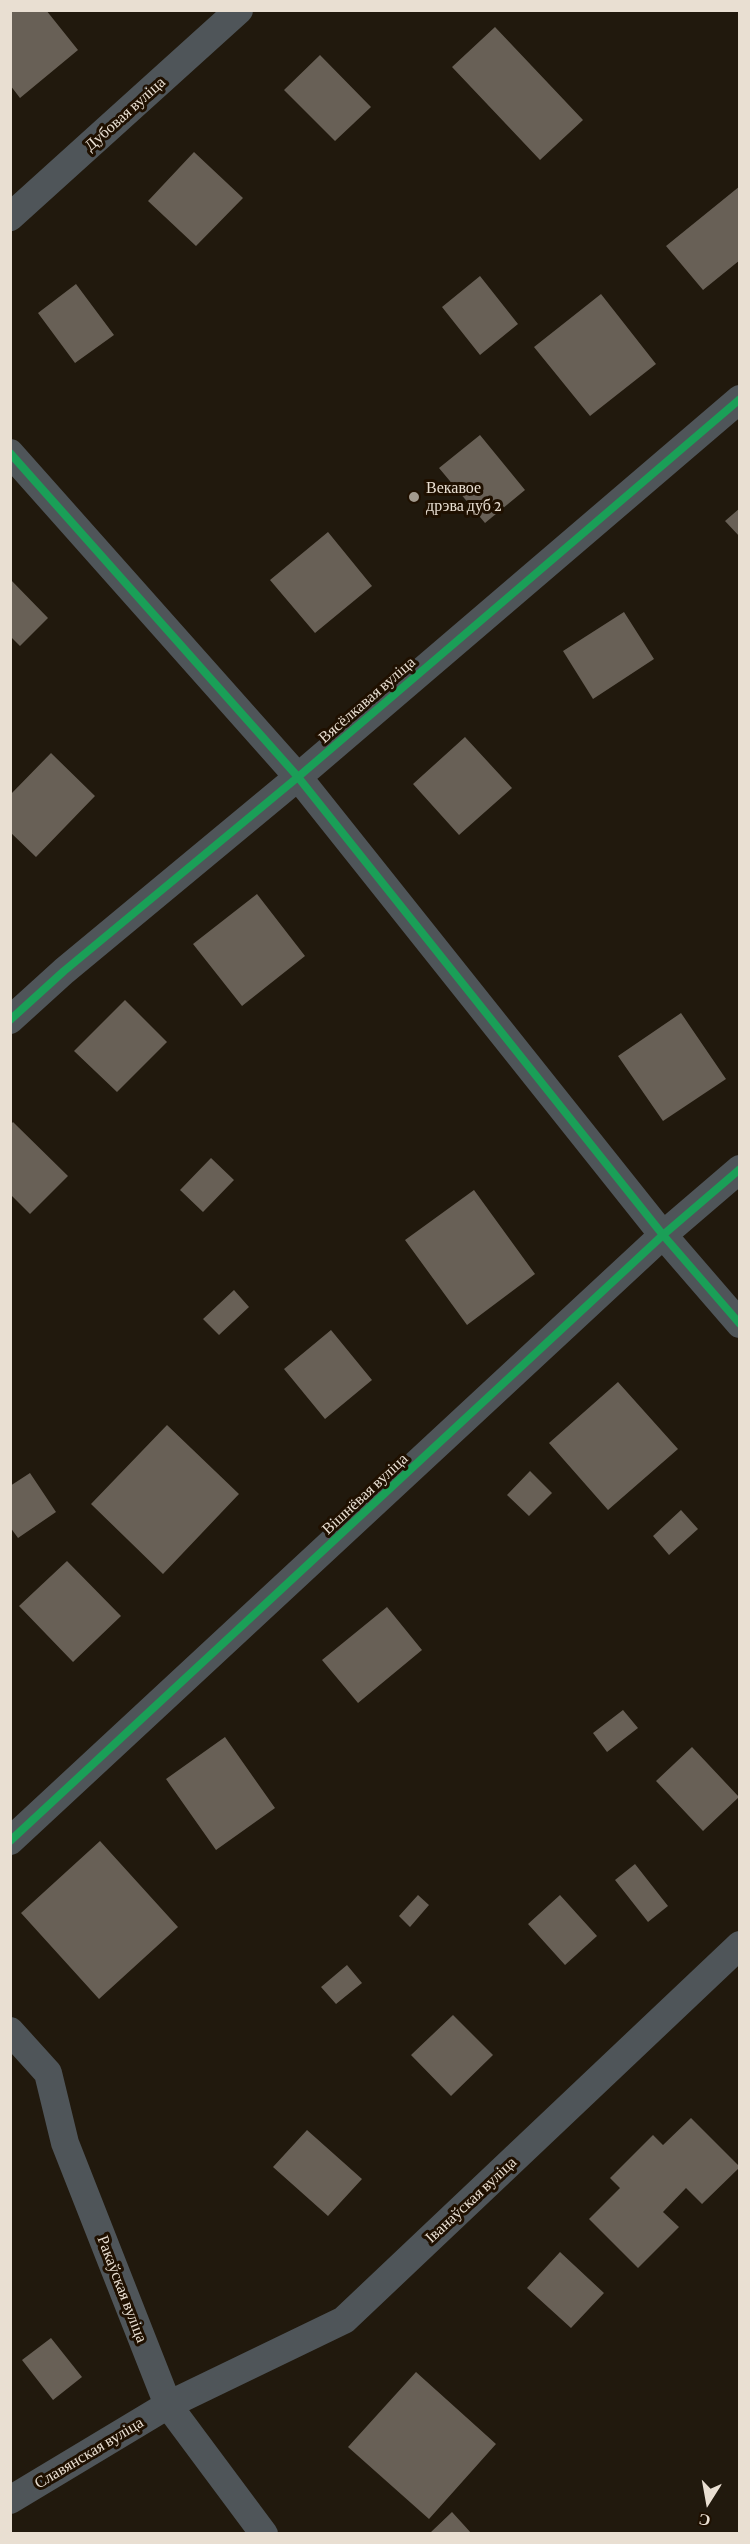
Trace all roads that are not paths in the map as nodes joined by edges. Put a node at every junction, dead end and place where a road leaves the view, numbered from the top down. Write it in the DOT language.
graph roads {
  1 [pos="239,10"];
  2 [pos="10,217"];
  3 [pos="740,399"];
  4 [pos="10,453"];
  5 [pos="298,777"];
  6 [pos="10,1020"];
  7 [pos="740,1169"];
  8 [pos="663,1234"];
  9 [pos="740,1324"];
  10 [pos="10,1841"];
  11 [pos="740,1946"];
  12 [pos="10,2031"];
  13 [pos="168,2405"];
  14 [pos="10,2500"];
  15 [pos="264,2534"];
  1 -- 2 [label="street, Дубовая вуліца"];
  3 -- 5 [label="street, Вясёлкавая вуліца"];
  4 -- 5 [label="street"];
  5 -- 6 [label="street, Вясёлкавая вуліца"];
  5 -- 8 [label="street"];
  7 -- 8 [label="street, Вішнёвая вуліца"];
  8 -- 9 [label="street"];
  8 -- 10 [label="street, Вішнёвая вуліца"];
  11 -- 13 [label="street, Іванаўская вуліца"];
  12 -- 13 [label="street, Ракаўская вуліца"];
  13 -- 14 [label="street, Славянская вуліца"];
  13 -- 15 [label="street, Ракаўская вуліца"];
}
